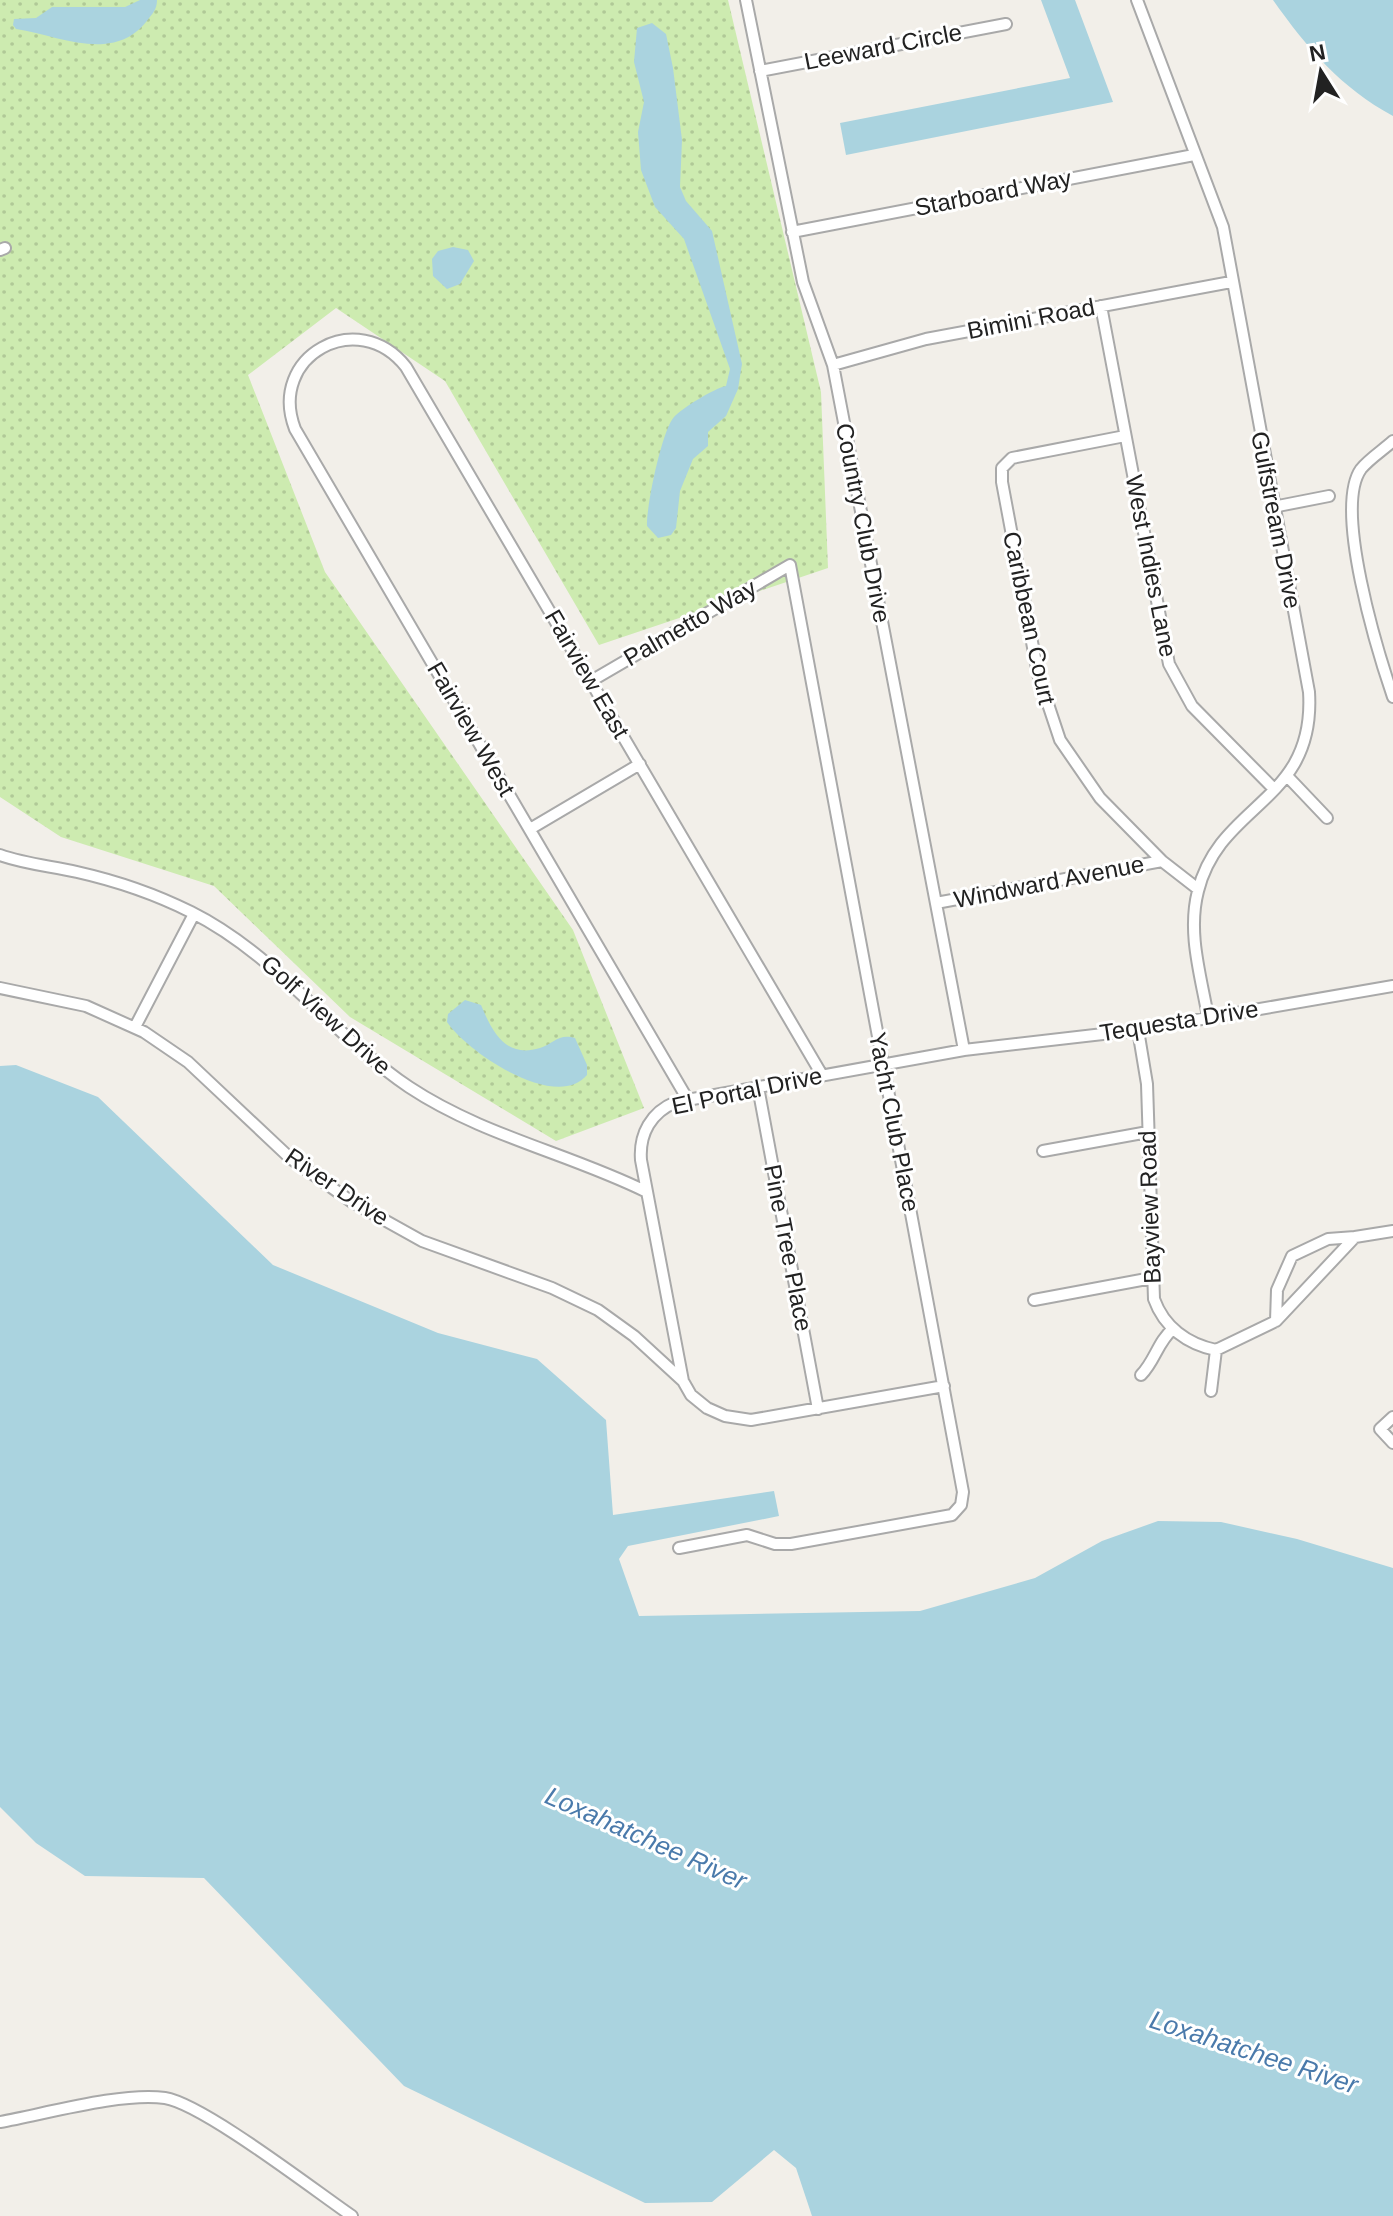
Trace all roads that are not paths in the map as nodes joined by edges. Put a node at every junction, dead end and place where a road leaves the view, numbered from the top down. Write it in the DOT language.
graph roads {
  1 [pos="746,0"];
  2 [pos="1137,0"];
  3 [pos="1006,24"];
  4 [pos="760,71"];
  5 [pos="1194,155"];
  6 [pos="792,232"];
  7 [pos="1231,282"];
  8 [pos="1101,306"];
  9 [pos="311,355"];
  10 [pos="833,365"];
  11 [pos="1125,436"];
  12 [pos="1393,441"];
  13 [pos="1329,496"];
  14 [pos="1273,507"];
  15 [pos="790,565"];
  16 [pos="591,681"];
  17 [pos="1393,697"];
  18 [pos="640,764"];
  19 [pos="1288,777"];
  20 [pos="1274,789"];
  21 [pos="1327,818"];
  22 [pos="530,829"];
  23 [pos="0,855"];
  24 [pos="1162,861"];
  25 [pos="1198,889"];
  26 [pos="936,903"];
  27 [pos="194,914"];
  28 [pos="1393,986"];
  29 [pos="0,988"];
  30 [pos="1208,1017"];
  31 [pos="135,1027"];
  32 [pos="1138,1030"];
  33 [pos="964,1050"];
  34 [pos="883,1063"];
  35 [pos="822,1075"];
  36 [pos="758,1087"];
  37 [pos="688,1100"];
  38 [pos="1148,1132"];
  39 [pos="1043,1151"];
  40 [pos="647,1192"];
  41 [pos="1393,1231"];
  42 [pos="1355,1237"];
  43 [pos="1152,1278"];
  44 [pos="1034,1300"];
  45 [pos="1276,1321"];
  46 [pos="1173,1329"];
  47 [pos="1216,1350"];
  48 [pos="1141,1375"];
  49 [pos="683,1381"];
  50 [pos="944,1386"];
  51 [pos="1211,1391"];
  52 [pos="818,1409"];
  53 [pos="1393,1417"];
  54 [pos="1393,1443"];
  55 [pos="679,1548"];
  56 [pos="0,2122"];
  57 [pos="352,2216"];
  1 -- 4 [label="street, Country Club Drive"];
  2 -- 5 [label="street, Gulfstream Drive"];
  3 -- 4 [label="street, Leeward Circle"];
  4 -- 6 [label="street, Country Club Drive"];
  5 -- 6 [label="street, Starboard Way"];
  5 -- 7 [label="street, Gulfstream Drive"];
  6 -- 10 [label="street, Country Club Drive"];
  7 -- 8 [label="street, Bimini Road"];
  7 -- 14 [label="street, Gulfstream Drive"];
  8 -- 10 [label="street, Bimini Road"];
  8 -- 11 [label="street, West Indies Lane"];
  9 -- 16 [label="street, Fairview East"];
  9 -- 22 [label="street, Fairview West"];
  10 -- 26 [label="street, Country Club Drive"];
  11 -- 20 [label="street, West Indies Lane"];
  11 -- 24 [label="street, Caribbean Court"];
  12 -- 17 [label="street"];
  13 -- 14 [label="street"];
  14 -- 19 [label="street, Gulfstream Drive"];
  15 -- 16 [label="street, Palmetto Way"];
  15 -- 34 [label="street, Yacht Club Place"];
  16 -- 18 [label="street, Fairview East"];
  18 -- 22 [label="street"];
  18 -- 35 [label="street, Fairview East"];
  19 -- 20 [label="street, Gulfstream Drive"];
  19 -- 21 [label="street"];
  20 -- 25 [label="street, Gulfstream Drive"];
  22 -- 37 [label="street, Fairview West"];
  23 -- 27 [label="street, Golf View Drive"];
  24 -- 25 [label="street, Caribbean Court"];
  24 -- 26 [label="street, Windward Avenue"];
  25 -- 30 [label="street, Gulfstream Drive"];
  26 -- 33 [label="street, Country Club Drive"];
  27 -- 31 [label="street"];
  27 -- 40 [label="street, Golf View Drive"];
  28 -- 30 [label="street, Tequesta Drive"];
  29 -- 31 [label="street, River Drive"];
  30 -- 32 [label="street, Tequesta Drive"];
  31 -- 49 [label="street, River Drive"];
  32 -- 33 [label="street, Tequesta Drive"];
  32 -- 38 [label="street, Bayview Road"];
  33 -- 34 [label="street, El Portal Drive"];
  34 -- 35 [label="street, El Portal Drive"];
  34 -- 50 [label="street, Yacht Club Place"];
  35 -- 36 [label="street, El Portal Drive"];
  36 -- 37 [label="street, El Portal Drive"];
  36 -- 52 [label="street, Pine Tree Place"];
  37 -- 40 [label="street, El Portal Drive"];
  38 -- 39 [label="street"];
  38 -- 43 [label="street, Bayview Road"];
  40 -- 49 [label="street, El Portal Drive"];
  41 -- 42 [label="street"];
  42 -- 45 [label="street"];
  42 -- 45 [label="street"];
  43 -- 44 [label="street"];
  43 -- 46 [label="street, Bayview Road"];
  45 -- 47 [label="street"];
  46 -- 47 [label="street"];
  46 -- 48 [label="street"];
  47 -- 51 [label="street"];
  49 -- 52 [label="street"];
  50 -- 52 [label="street"];
  50 -- 55 [label="street, Yacht Club Place"];
  53 -- 54 [label="street"];
  56 -- 57 [label="street"];
}
